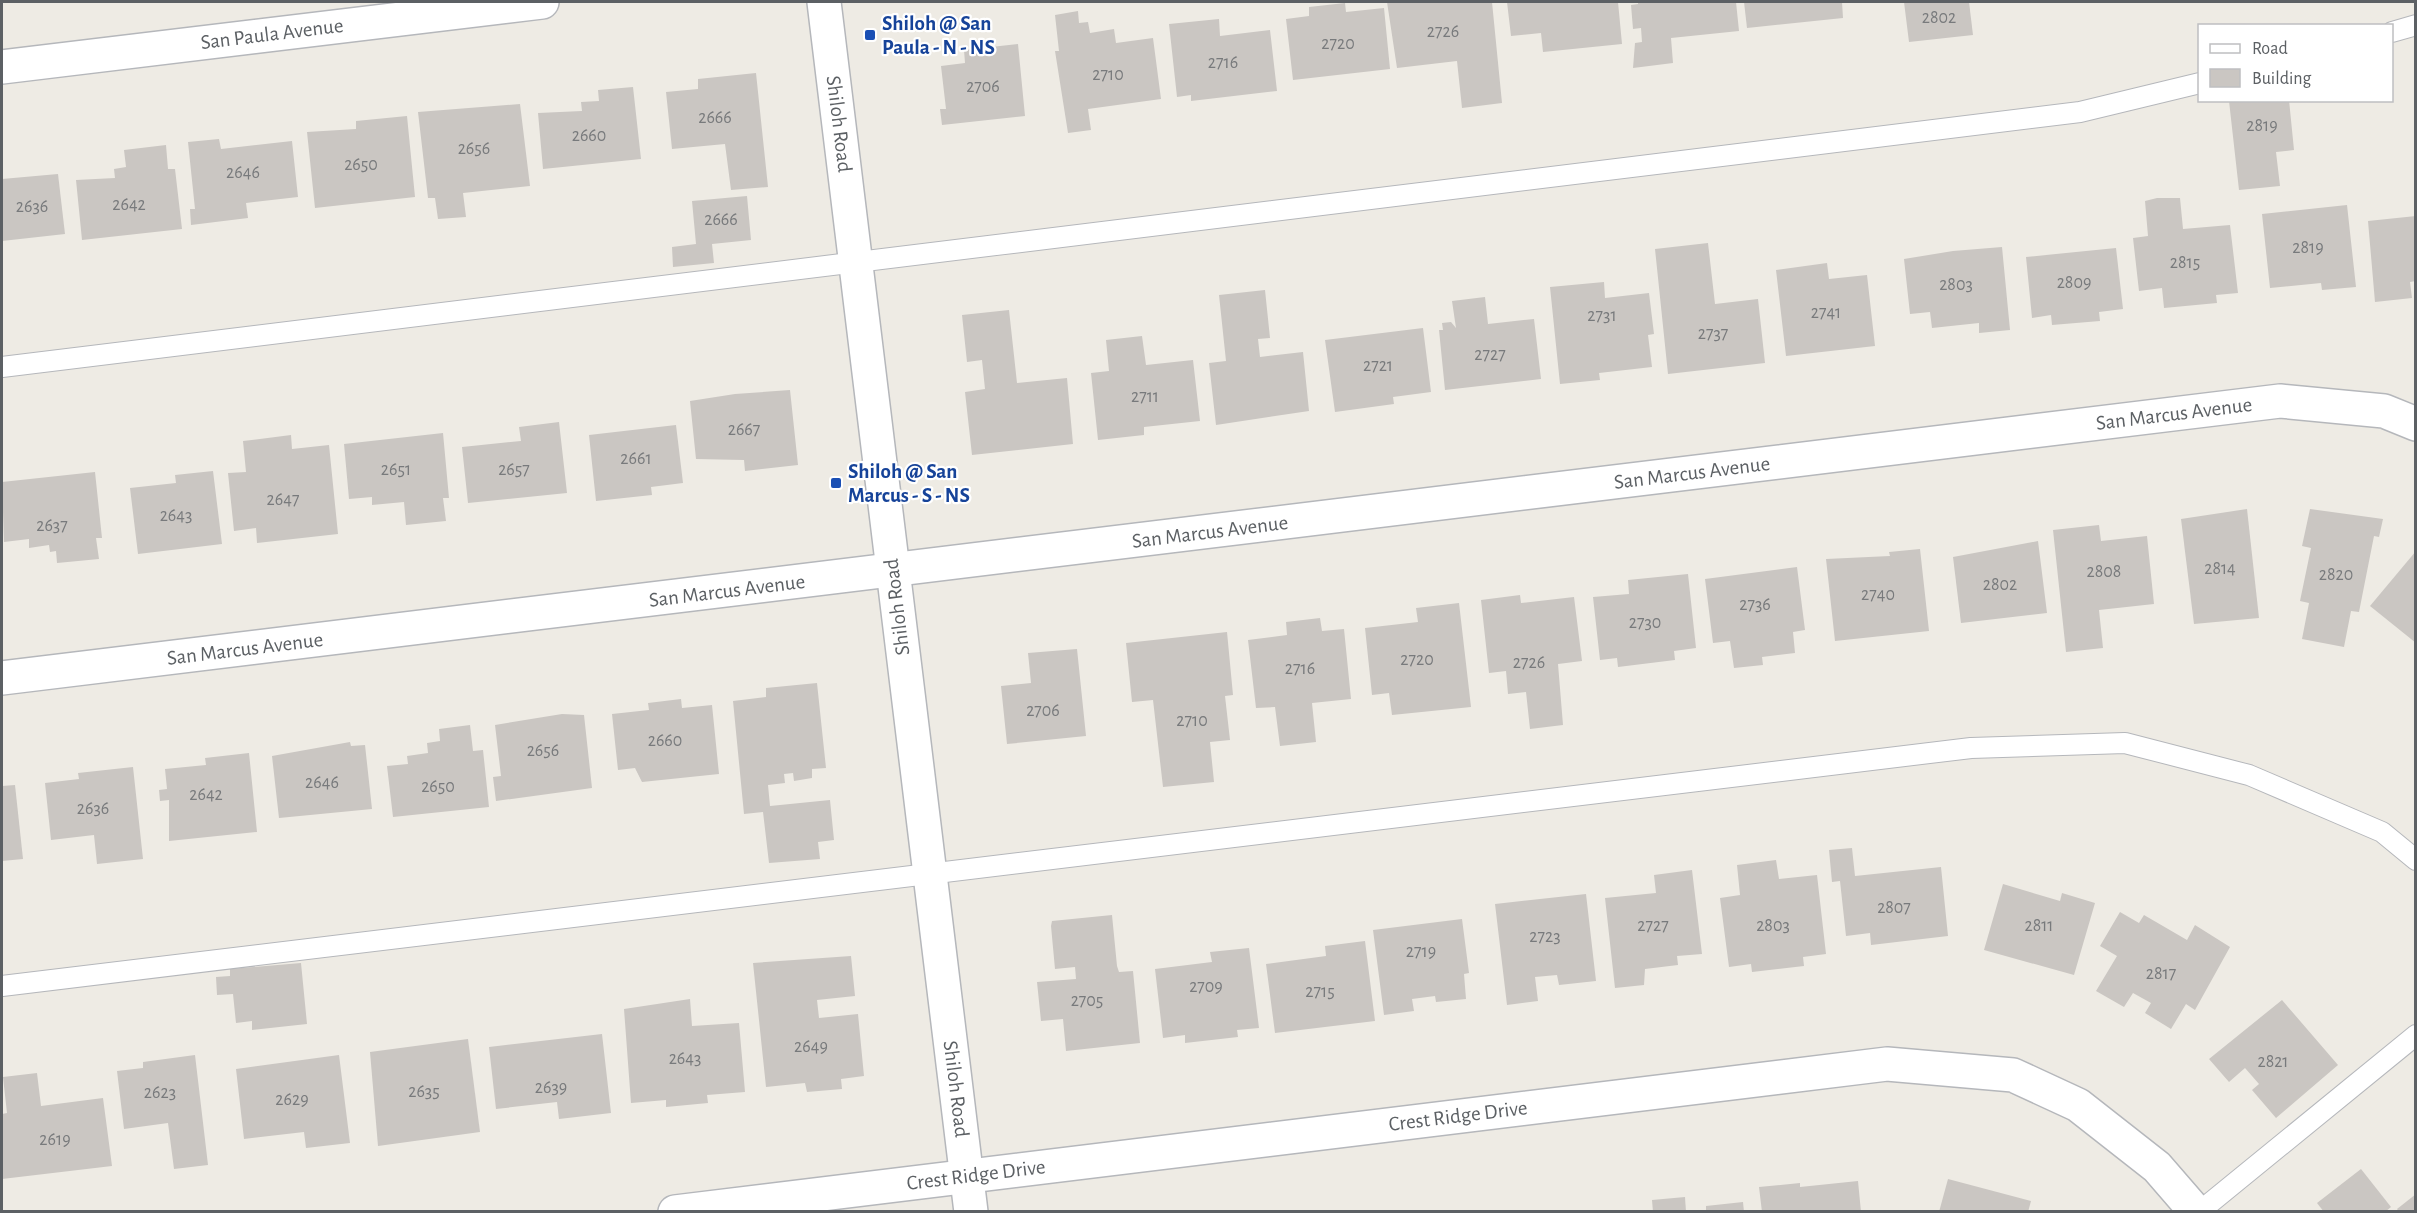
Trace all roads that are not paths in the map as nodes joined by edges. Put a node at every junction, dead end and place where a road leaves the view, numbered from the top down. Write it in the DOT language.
graph roads {
  1 [pos="542,2"];
  2 [pos="824,2"];
  3 [pos="2415,25"];
  4 [pos="2393,31"];
  5 [pos="2,67"];
  6 [pos="2198,83"];
  7 [pos="856,261"];
  8 [pos="2,367"];
  9 [pos="2415,424"];
  10 [pos="892,570"];
  11 [pos="2,678"];
  12 [pos="2415,860"];
  13 [pos="929,872"];
  14 [pos="2,986"];
  15 [pos="2415,1035"];
  16 [pos="967,1176"];
  17 [pos="675,1212"];
  18 [pos="971,1212"];
  19 [pos="2197,1212"];
  1 -- 5 [label="street, San Paula Avenue"];
  2 -- 7 [label="street, Shiloh Road"];
  3 -- 4 [label="lane"];
  6 -- 7 [label="lane"];
  7 -- 8 [label="lane"];
  7 -- 10 [label="street, Shiloh Road"];
  9 -- 10 [label="street, San Marcus Avenue"];
  10 -- 11 [label="street, San Marcus Avenue"];
  10 -- 13 [label="street, Shiloh Road"];
  12 -- 13 [label="lane"];
  13 -- 14 [label="lane"];
  13 -- 16 [label="street, Shiloh Road"];
  15 -- 19 [label="lane"];
  16 -- 17 [label="street, Crest Ridge Drive"];
  16 -- 18 [label="street, Shiloh Road"];
  16 -- 19 [label="street, Crest Ridge Drive"];
}
